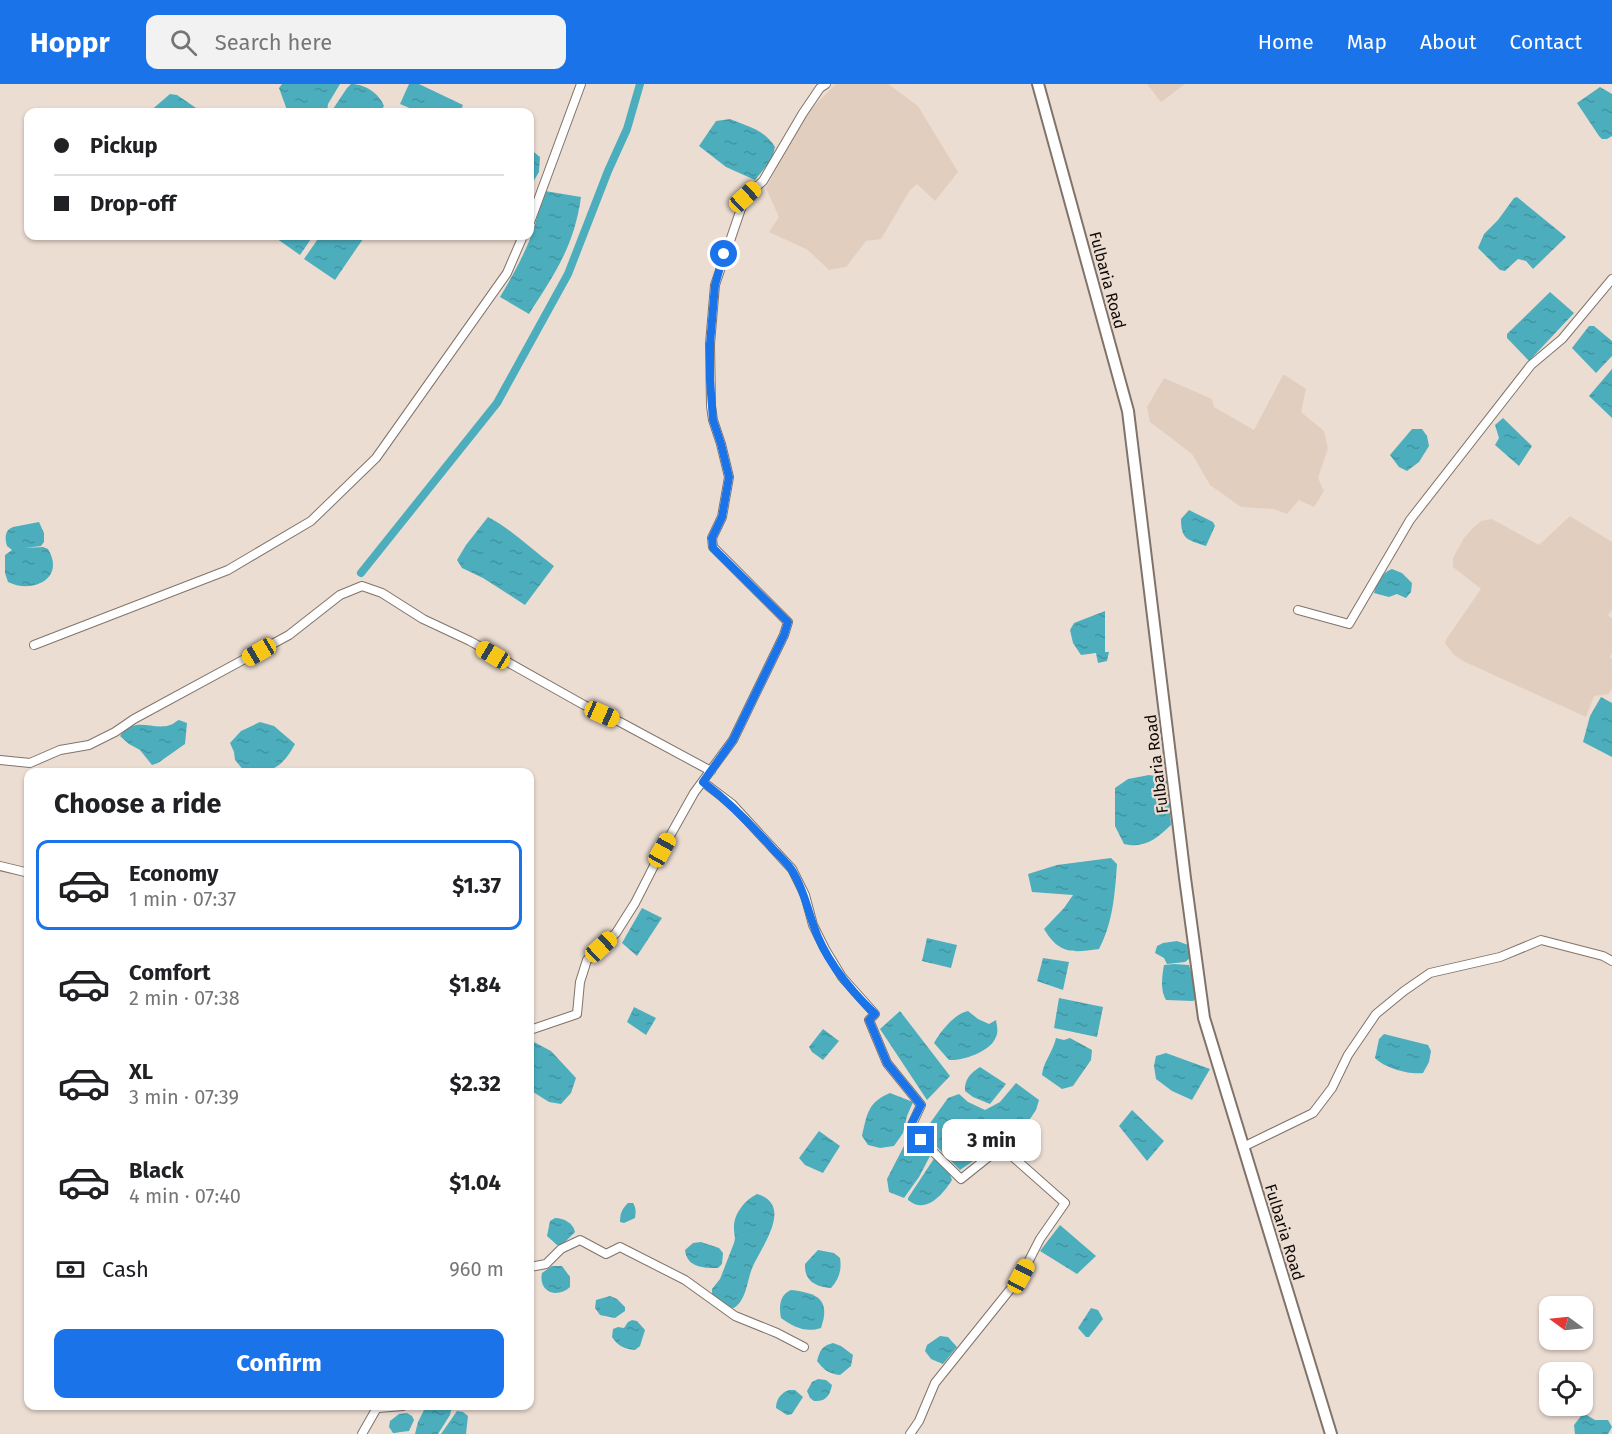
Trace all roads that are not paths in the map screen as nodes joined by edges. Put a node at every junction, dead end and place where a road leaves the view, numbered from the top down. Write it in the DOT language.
graph roads {
  1 [pos="581,84"];
  2 [pos="826,84"];
  3 [pos="1038,84"];
  4 [pos="534,211"];
  5 [pos="521,240"];
  6 [pos="1612,279"];
  7 [pos="1298,610"];
  8 [pos="34,645"];
  9 [pos="0,760"];
  10 [pos="711,771"];
  11 [pos="703,782"];
  12 [pos="0,866"];
  13 [pos="24,872"];
  14 [pos="1612,961"];
  15 [pos="534,1029"];
  16 [pos="1243,1147"];
  17 [pos="534,1266"];
  18 [pos="804,1347"];
  19 [pos="376,1410"];
  20 [pos="362,1434"];
  21 [pos="910,1434"];
  22 [pos="1331,1434"];
  1 -- 4 [label="street"];
  2 -- 10 [label="street"];
  3 -- 16 [label="main road, Fulbaria Road"];
  5 -- 8 [label="street"];
  6 -- 7 [label="street"];
  9 -- 10 [label="street"];
  10 -- 11 [label="street"];
  11 -- 15 [label="street"];
  11 -- 21 [label="street"];
  12 -- 13 [label="street"];
  14 -- 16 [label="street"];
  16 -- 22 [label="main road, Fulbaria Road"];
  17 -- 18 [label="street"];
  19 -- 20 [label="street"];
}
